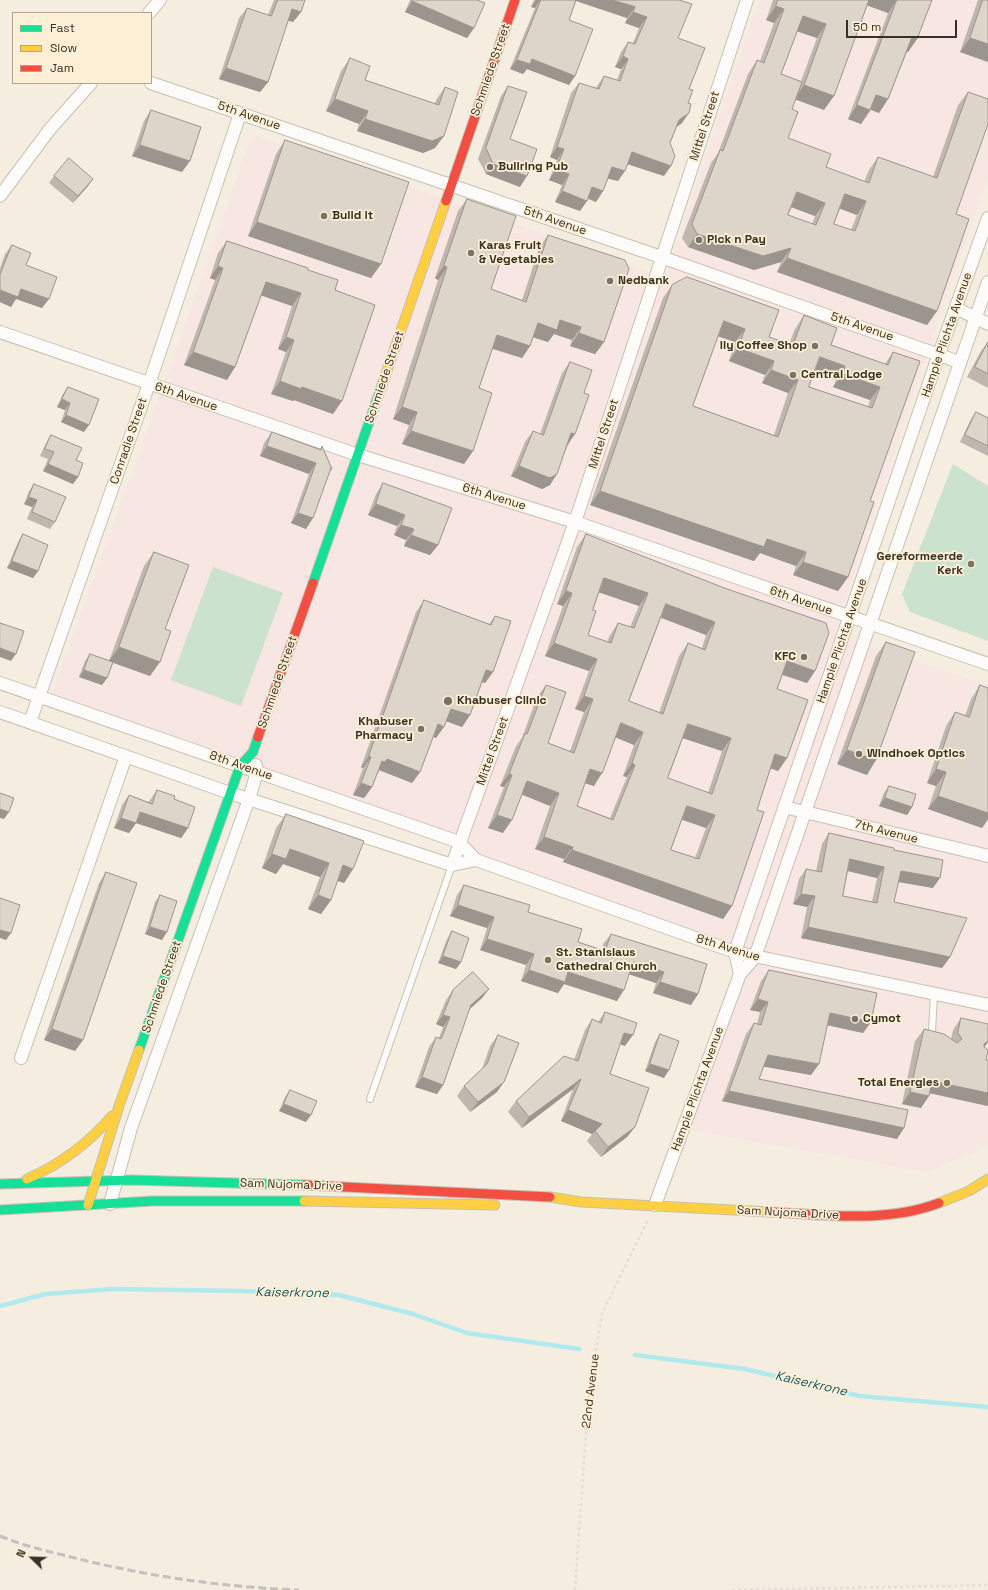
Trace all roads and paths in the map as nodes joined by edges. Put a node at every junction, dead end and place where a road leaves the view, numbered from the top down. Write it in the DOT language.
graph roads {
  1 [pos="160,0"];
  2 [pos="515,0"];
  3 [pos="747,0"];
  4 [pos="150,12"];
  5 [pos="152,83"];
  6 [pos="89,84"];
  7 [pos="240,114"];
  8 [pos="452,186"];
  9 [pos="0,196"];
  10 [pos="988,218"];
  11 [pos="984,242"];
  12 [pos="661,257"];
  13 [pos="988,282"];
  14 [pos="956,308"];
  15 [pos="976,317"];
  16 [pos="988,324"];
  17 [pos="0,332"];
  18 [pos="939,354"];
  19 [pos="959,362"];
  20 [pos="149,384"];
  21 [pos="358,455"];
  22 [pos="575,522"];
  23 [pos="850,618"];
  24 [pos="870,624"];
  25 [pos="988,664"];
  26 [pos="0,684"];
  27 [pos="38,697"];
  28 [pos="0,712"];
  29 [pos="30,722"];
  30 [pos="253,752"];
  31 [pos="126,756"];
  32 [pos="240,766"];
  33 [pos="257,772"];
  34 [pos="230,793"];
  35 [pos="249,798"];
  36 [pos="784,807"];
  37 [pos="805,812"];
  38 [pos="460,842"];
  39 [pos="988,856"];
  40 [pos="476,860"];
  41 [pos="452,865"];
  42 [pos="734,952"];
  43 [pos="755,957"];
  44 [pos="740,974"];
  45 [pos="934,994"];
  46 [pos="988,1005"];
  47 [pos="942,1045"];
  48 [pos="21,1058"];
  49 [pos="370,1099"];
  50 [pos="119,1106"];
  51 [pos="988,1178"];
  52 [pos="94,1180"];
  53 [pos="115,1180"];
  54 [pos="17,1182"];
  55 [pos="0,1184"];
  56 [pos="581,1202"];
  57 [pos="110,1204"];
  58 [pos="88,1205"];
  59 [pos="504,1205"];
  60 [pos="527,1205"];
  61 [pos="655,1205"];
  62 [pos="0,1210"];
  63 [pos="988,1585"];
  64 [pos="575,1590"];
  65 [pos="732,1590"];
  1 -- 4 [label="street"];
  2 -- 8 [label="main road, Schmiede Street"];
  3 -- 12 [label="street, Mittel Street"];
  5 -- 7 [label="street, 5th Avenue"];
  6 -- 9 [label="street"];
  7 -- 8 [label="street, 5th Avenue"];
  7 -- 20 [label="street, Conradie Street"];
  8 -- 12 [label="street, 5th Avenue"];
  8 -- 21 [label="main road, Schmiede Street"];
  10 -- 11 [label="street, Hampie Plichta Avenue"];
  11 -- 14 [label="street, Hampie Plichta Avenue"];
  12 -- 18 [label="street, 5th Avenue"];
  12 -- 22 [label="street, Mittel Street"];
  13 -- 15 [label="street, Hampie Plichta Avenue"];
  14 -- 15 [label="street"];
  14 -- 18 [label="street, Hampie Plichta Avenue"];
  15 -- 16 [label="street"];
  15 -- 19 [label="street, Hampie Plichta Avenue"];
  17 -- 20 [label="street, 6th Avenue"];
  18 -- 19 [label="street, 5th Avenue"];
  18 -- 23 [label="street, Hampie Plichta Avenue"];
  19 -- 24 [label="street, Hampie Plichta Avenue"];
  20 -- 21 [label="street, 6th Avenue"];
  20 -- 27 [label="street, Conradie Street"];
  21 -- 22 [label="street, 6th Avenue"];
  21 -- 30 [label="main road, Schmiede Street"];
  22 -- 23 [label="street, 6th Avenue"];
  22 -- 38 [label="street, Mittel Street"];
  23 -- 24 [label="street, 6th Avenue"];
  23 -- 36 [label="street, Hampie Plichta Avenue"];
  24 -- 25 [label="street, 6th Avenue"];
  24 -- 37 [label="street, Hampie Plichta Avenue"];
  26 -- 27 [label="street, 8th Avenue"];
  27 -- 29 [label="street, Conradie Street"];
  27 -- 32 [label="street, 8th Avenue"];
  28 -- 29 [label="street"];
  29 -- 31 [label="street"];
  30 -- 32 [label="main road, Schmiede Street"];
  30 -- 33 [label="street, Schmiede Street"];
  31 -- 34 [label="street"];
  31 -- 48 [label="street"];
  32 -- 33 [label="street, 8th Avenue"];
  32 -- 34 [label="main road, Schmiede Street"];
  33 -- 35 [label="street, Schmiede Street"];
  33 -- 38 [label="street, 8th Avenue"];
  34 -- 35 [label="street"];
  34 -- 50 [label="main road, Schmiede Street"];
  35 -- 41 [label="street"];
  35 -- 53 [label="street, Schmiede Street"];
  36 -- 37 [label="street, 7th Avenue"];
  36 -- 42 [label="street, Hampie Plichta Avenue"];
  37 -- 39 [label="street, 7th Avenue"];
  37 -- 43 [label="street, Hampie Plichta Avenue"];
  38 -- 40 [label="street, 8th Avenue"];
  38 -- 41 [label="street, Mittel Street"];
  40 -- 41 [label="street"];
  40 -- 42 [label="street, 8th Avenue"];
  41 -- 49 [label="lane"];
  42 -- 43 [label="street, 8th Avenue"];
  42 -- 44 [label="street"];
  43 -- 44 [label="street, Hampie Plichta Avenue"];
  43 -- 45 [label="street, 8th Avenue"];
  44 -- 61 [label="street, Hampie Plichta Avenue"];
  45 -- 46 [label="street, 8th Avenue"];
  45 -- 47 [label="lane"];
  50 -- 52 [label="main road, Schmiede Street"];
  50 -- 54 [label="main road"];
  51 -- 61 [label="main road, Sam Nujoma Drive"];
  52 -- 53 [label="main road, Sam Nujoma Drive"];
  52 -- 54 [label="main road, Sam Nujoma Drive"];
  52 -- 58 [label="main road, Schmiede Street"];
  53 -- 56 [label="main road, Sam Nujoma Drive"];
  53 -- 57 [label="street, Schmiede Street"];
  54 -- 55 [label="main road, Sam Nujoma Drive"];
  56 -- 60 [label="main road, Sam Nujoma Drive"];
  56 -- 61 [label="main road, Sam Nujoma Drive"];
  57 -- 58 [label="main road, Sam Nujoma Drive"];
  57 -- 59 [label="main road, Sam Nujoma Drive"];
  58 -- 62 [label="main road, Sam Nujoma Drive"];
  61 -- 64 [label="path, 22nd Avenue"];
  63 -- 65 [label="path"];
}
